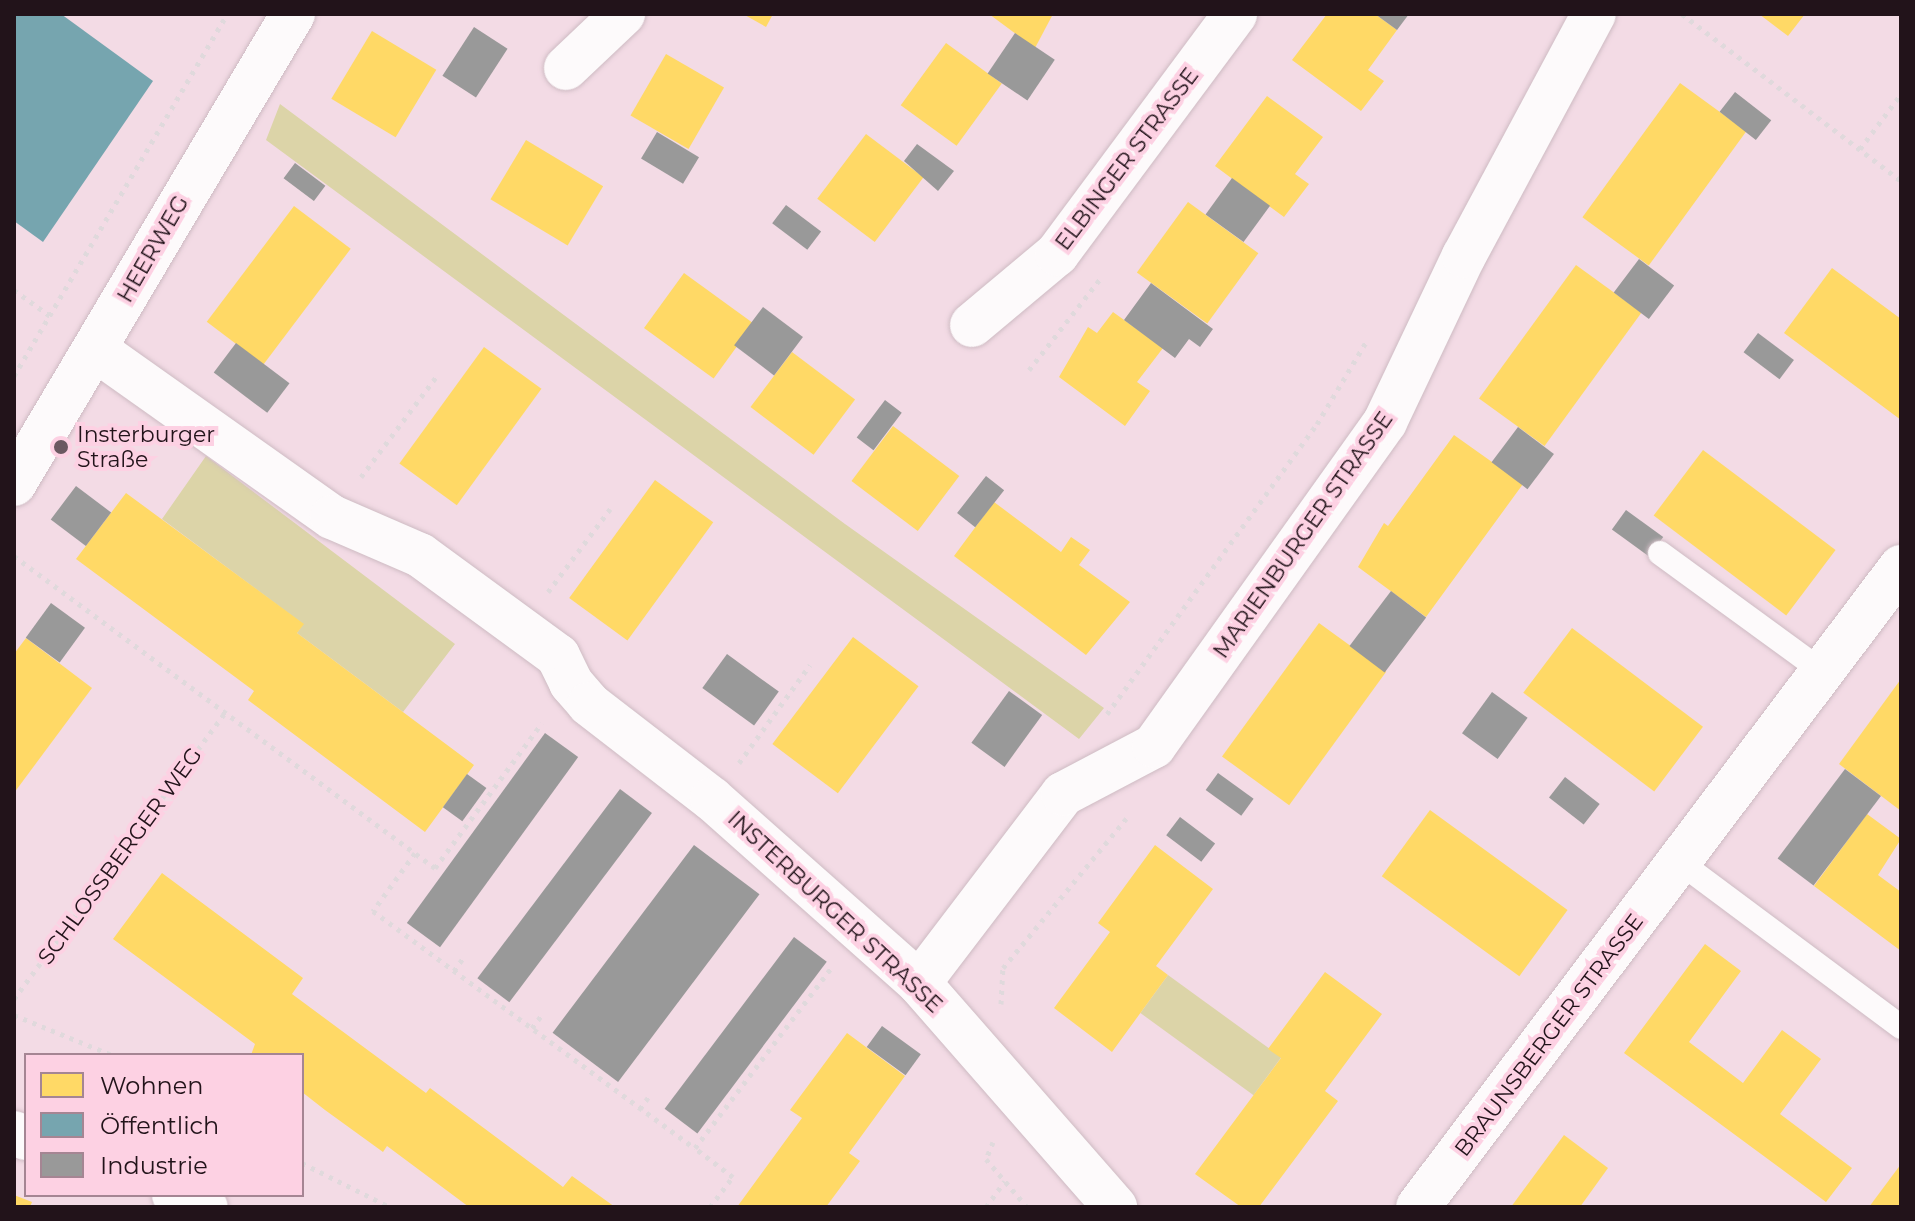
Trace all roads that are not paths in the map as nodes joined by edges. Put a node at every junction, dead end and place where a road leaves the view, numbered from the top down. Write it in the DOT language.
graph roads {
  1 [pos="293,14"];
  2 [pos="623,14"];
  3 [pos="1235,14"];
  4 [pos="1594,14"];
  5 [pos="566,68"];
  6 [pos="972,325"];
  7 [pos="96,350"];
  8 [pos="14,484"];
  9 [pos="1660,553"];
  10 [pos="1894,590"];
  11 [pos="1823,672"];
  12 [pos="1681,863"];
  13 [pos="919,983"];
  14 [pos="1901,1027"];
  15 [pos="179,1197"];
  16 [pos="206,1207"];
  17 [pos="1115,1207"];
  18 [pos="1418,1207"];
  1 -- 7 [label="street, HEERWEG"];
  2 -- 5 [label="street"];
  3 -- 6 [label="street, ELBINGER STRASSE"];
  4 -- 13 [label="street, MARIENBURGER STRASSE"];
  7 -- 8 [label="street, HEERWEG"];
  7 -- 13 [label="street, INSTERBURGER STRASSE"];
  9 -- 11 [label="lane"];
  10 -- 11 [label="street, BRAUNSBERGER STRASSE"];
  11 -- 12 [label="street, BRAUNSBERGER STRASSE"];
  12 -- 14 [label="lane"];
  12 -- 18 [label="street, BRAUNSBERGER STRASSE"];
  13 -- 17 [label="street, INSTERBURGER STRASSE"];
  15 -- 16 [label="street"];
}
